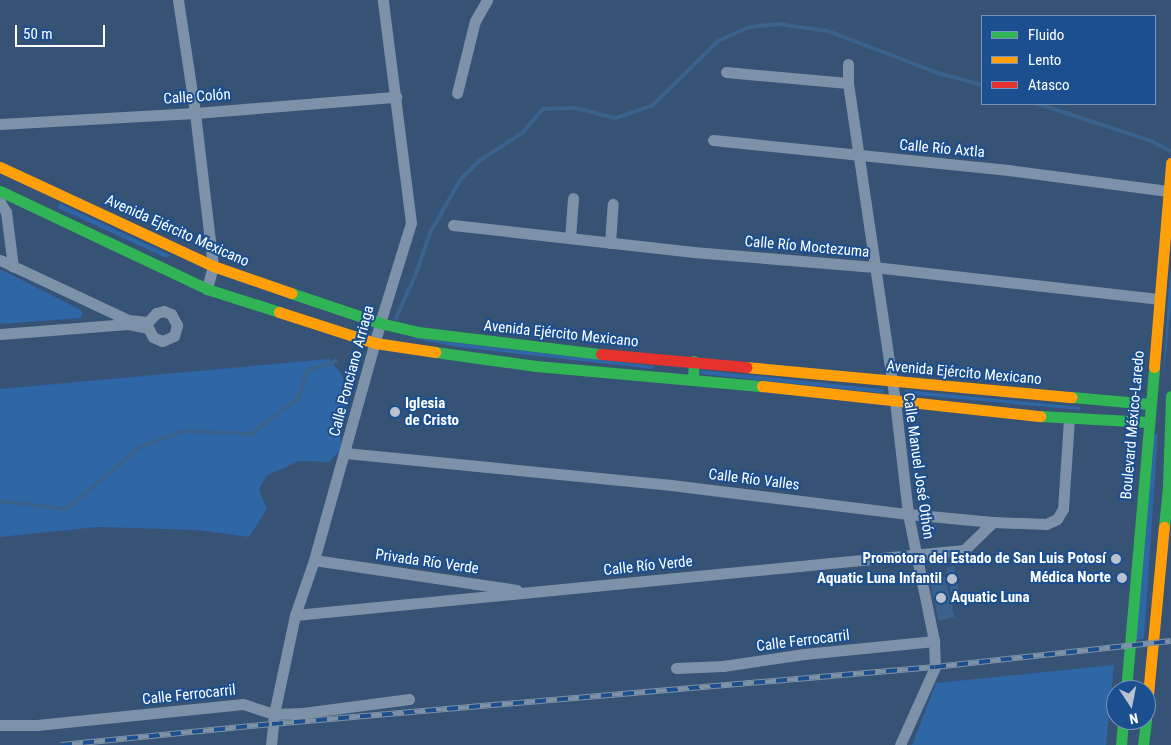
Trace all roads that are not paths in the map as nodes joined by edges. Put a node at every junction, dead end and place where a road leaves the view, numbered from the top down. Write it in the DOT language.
graph roads {
  1 [pos="178,0"];
  2 [pos="383,0"];
  3 [pos="487,0"];
  4 [pos="848,64"];
  5 [pos="726,72"];
  6 [pos="848,83"];
  7 [pos="457,93"];
  8 [pos="396,97"];
  9 [pos="195,113"];
  10 [pos="0,124"];
  11 [pos="713,140"];
  12 [pos="858,156"];
  13 [pos="1171,163"];
  14 [pos="0,169"];
  15 [pos="1169,187"];
  16 [pos="0,191"];
  17 [pos="573,198"];
  18 [pos="0,202"];
  19 [pos="613,204"];
  20 [pos="454,226"];
  21 [pos="570,238"];
  22 [pos="610,243"];
  23 [pos="0,260"];
  24 [pos="213,266"];
  25 [pos="13,267"];
  26 [pos="874,267"];
  27 [pos="207,289"];
  28 [pos="1158,299"];
  29 [pos="380,323"];
  30 [pos="0,334"];
  31 [pos="374,343"];
  32 [pos="694,361"];
  33 [pos="693,379"];
  34 [pos="890,382"];
  35 [pos="894,401"];
  36 [pos="1171,401"];
  37 [pos="1150,404"];
  38 [pos="1069,419"];
  39 [pos="1170,419"];
  40 [pos="1148,422"];
  41 [pos="345,453"];
  42 [pos="1169,483"];
  43 [pos="908,514"];
  44 [pos="993,522"];
  45 [pos="916,554"];
  46 [pos="314,560"];
  47 [pos="536,593"];
  48 [pos="295,614"];
  49 [pos="934,642"];
  50 [pos="676,668"];
  51 [pos="1127,680"];
  52 [pos="1150,680"];
  53 [pos="409,699"];
  54 [pos="274,714"];
  55 [pos="0,725"];
  56 [pos="1122,730"];
  57 [pos="1145,730"];
  58 [pos="271,745"];
  59 [pos="900,745"];
  60 [pos="1121,745"];
  61 [pos="1143,745"];
  1 -- 9 [label="street"];
  2 -- 8 [label="street, Calle Ponciano Arriaga"];
  3 -- 7 [label="street"];
  4 -- 6 [label="street, Calle Manuel José Othón"];
  5 -- 6 [label="street"];
  6 -- 12 [label="street, Calle Manuel José Othón"];
  8 -- 9 [label="street, Calle Colón"];
  8 -- 29 [label="street, Calle Ponciano Arriaga"];
  9 -- 10 [label="street, Calle Colón"];
  9 -- 24 [label="street"];
  11 -- 12 [label="street, Calle Río Axtla"];
  12 -- 15 [label="street, Calle Río Axtla"];
  12 -- 26 [label="street, Calle Manuel José Othón"];
  13 -- 15 [label="main road, Boulevard México-Laredo"];
  14 -- 24 [label="main road, Avenida Ejército Mexicano"];
  15 -- 28 [label="main road, Boulevard México-Laredo"];
  16 -- 27 [label="main road"];
  17 -- 21 [label="street"];
  18 -- 25 [label="street"];
  19 -- 22 [label="street"];
  20 -- 21 [label="street, Calle Río Moctezuma"];
  21 -- 22 [label="street, Calle Río Moctezuma"];
  22 -- 26 [label="street, Calle Río Moctezuma"];
  23 -- 25 [label="street"];
  24 -- 27 [label="street"];
  24 -- 29 [label="main road, Avenida Ejército Mexicano"];
  25 -- 30 [label="street"];
  26 -- 28 [label="street, Calle Río Moctezuma"];
  26 -- 34 [label="street, Calle Manuel José Othón"];
  27 -- 31 [label="main road"];
  28 -- 37 [label="main road, Boulevard México-Laredo"];
  29 -- 31 [label="street, Calle Ponciano Arriaga"];
  29 -- 32 [label="main road, Avenida Ejército Mexicano"];
  31 -- 33 [label="main road"];
  31 -- 41 [label="street, Calle Ponciano Arriaga"];
  32 -- 33 [label="main road"];
  32 -- 34 [label="main road, Avenida Ejército Mexicano"];
  33 -- 35 [label="main road"];
  34 -- 35 [label="street, Calle Manuel José Othón"];
  34 -- 37 [label="main road, Avenida Ejército Mexicano"];
  35 -- 38 [label="main road"];
  35 -- 43 [label="street, Calle Manuel José Othón"];
  36 -- 37 [label="main road, Avenida Ejército Mexicano"];
  36 -- 39 [label="main road"];
  37 -- 40 [label="main road, Boulevard México-Laredo"];
  38 -- 40 [label="main road"];
  38 -- 44 [label="street, Calle Río Valles"];
  39 -- 40 [label="main road"];
  39 -- 42 [label="main road"];
  40 -- 51 [label="main road, Boulevard México-Laredo"];
  41 -- 43 [label="street, Calle Río Valles"];
  41 -- 46 [label="street, Calle Ponciano Arriaga"];
  42 -- 52 [label="main road"];
  43 -- 44 [label="street, Calle Río Valles"];
  43 -- 45 [label="street, Calle Manuel José Othón"];
  44 -- 45 [label="street, Calle Río Verde"];
  45 -- 47 [label="street, Calle Río Verde"];
  45 -- 49 [label="street, Calle Manuel José Othón"];
  46 -- 47 [label="street, Privada Río Verde"];
  46 -- 48 [label="street, Calle Ponciano Arriaga"];
  47 -- 48 [label="street, Calle Río Verde"];
  48 -- 54 [label="street, Calle Ponciano Arriaga"];
  49 -- 50 [label="street, Calle Ferrocarril"];
  49 -- 59 [label="street, Calle Manuel José Othón"];
  53 -- 54 [label="street, Calle Ferrocarril"];
  54 -- 55 [label="street, Calle Ferrocarril"];
  54 -- 58 [label="street, Calle Ponciano Arriaga"];
  56 -- 60 [label="main road"];
  57 -- 61 [label="main road"];
}
